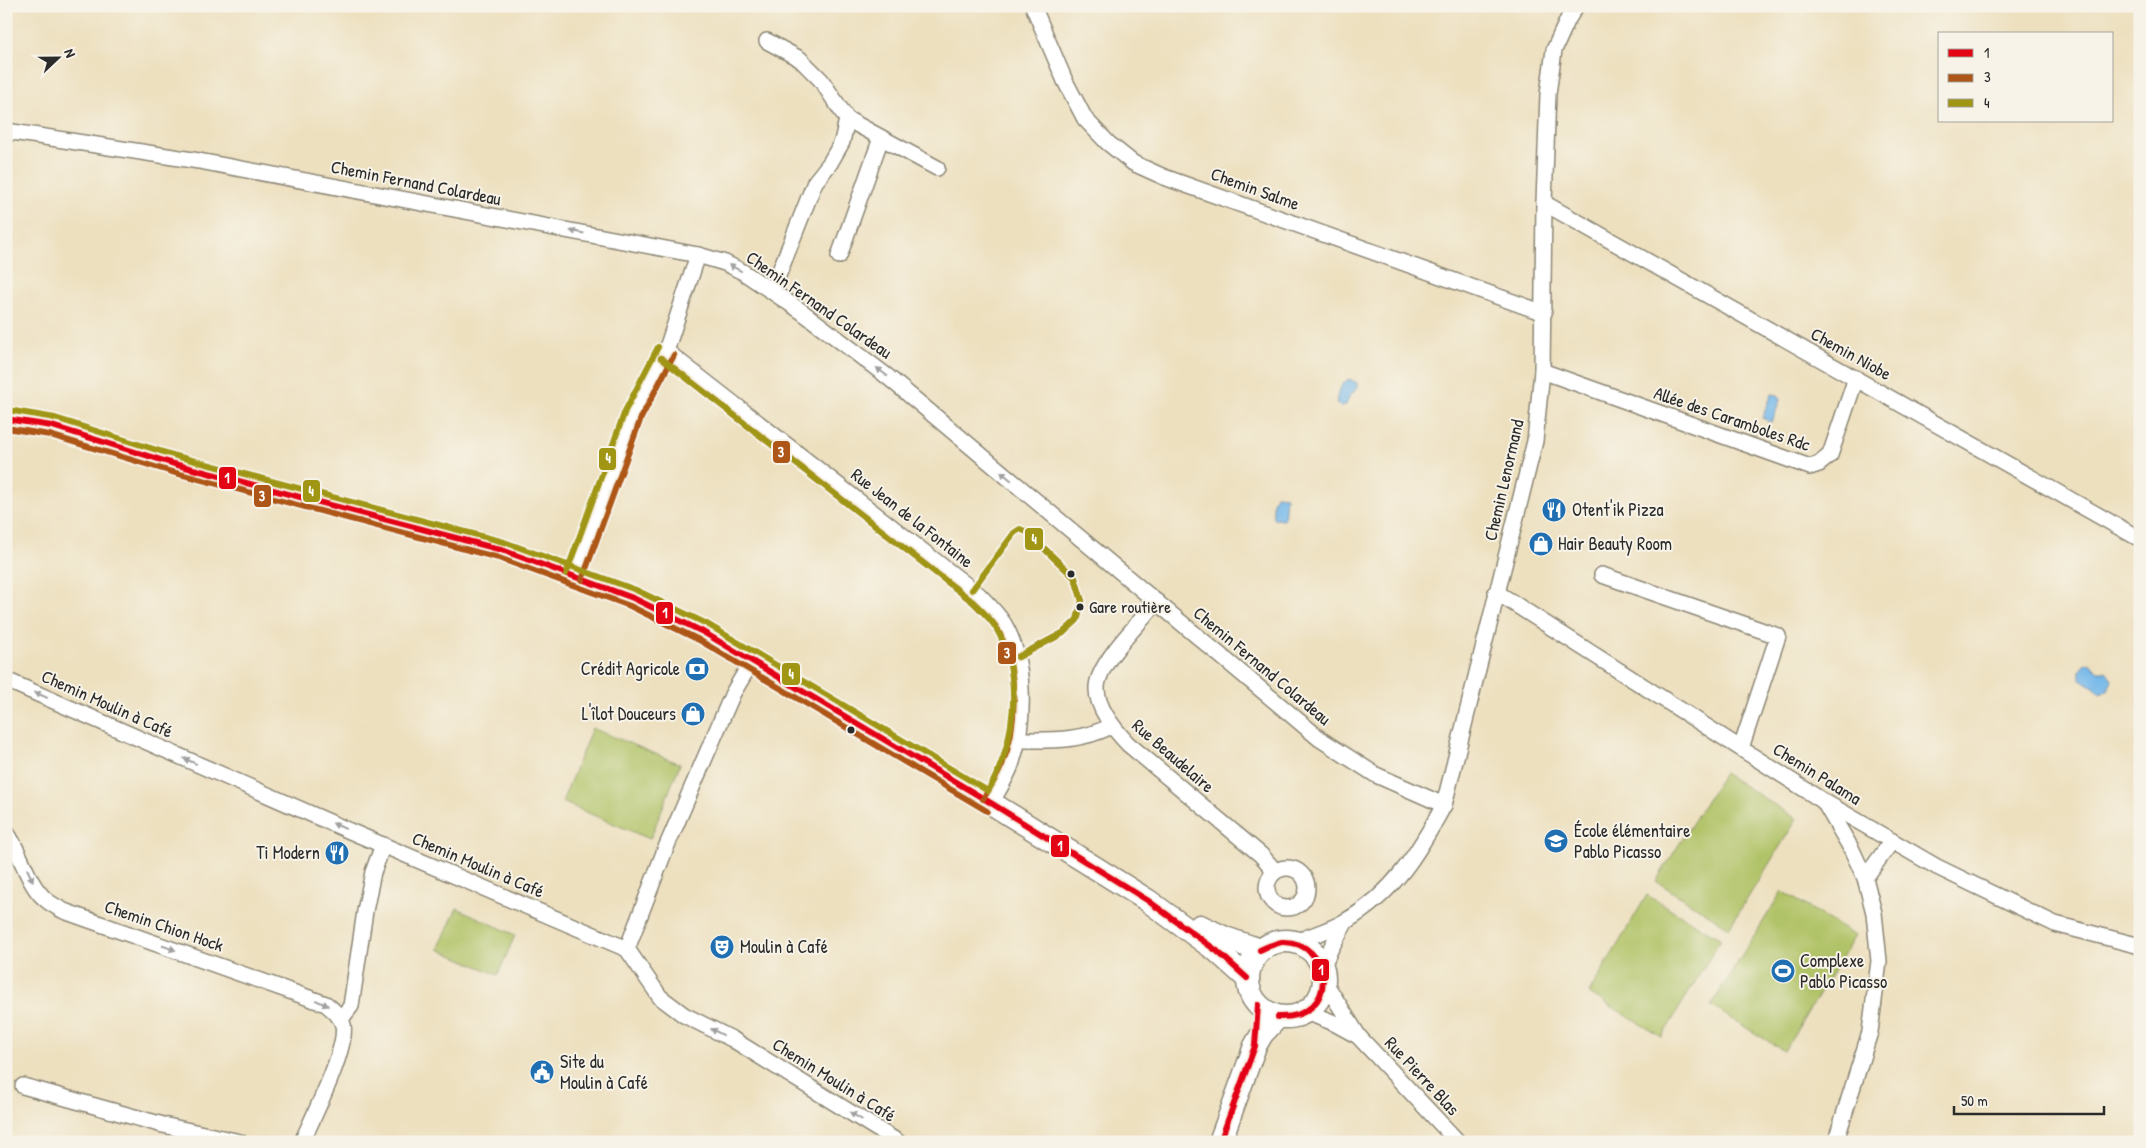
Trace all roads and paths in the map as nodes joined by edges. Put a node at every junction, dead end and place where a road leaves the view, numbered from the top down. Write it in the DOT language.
graph roads {
  1 [pos="1033,6"];
  2 [pos="1576,6"];
  3 [pos="767,41"];
  4 [pos="847,119"];
  5 [pos="6,131"];
  6 [pos="881,138"];
  7 [pos="936,168"];
  8 [pos="1544,203"];
  9 [pos="698,255"];
  10 [pos="839,256"];
  11 [pos="772,291"];
  12 [pos="1544,313"];
  13 [pos="666,351"];
  14 [pos="1542,371"];
  15 [pos="1856,378"];
  16 [pos="6,419"];
  17 [pos="2140,539"];
  18 [pos="1602,575"];
  19 [pos="574,577"];
  20 [pos="1496,592"];
  21 [pos="1157,602"];
  22 [pos="752,661"];
  23 [pos="6,680"];
  24 [pos="1111,726"];
  25 [pos="1018,740"];
  26 [pos="1741,748"];
  27 [pos="1824,801"];
  28 [pos="991,803"];
  29 [pos="1444,805"];
  30 [pos="6,832"];
  31 [pos="1892,841"];
  32 [pos="383,845"];
  33 [pos="1276,871"];
  34 [pos="1865,878"];
  35 [pos="1147,900"];
  36 [pos="1346,921"];
  37 [pos="1296,942"];
  38 [pos="2140,946"];
  39 [pos="628,948"];
  40 [pos="1260,950"];
  41 [pos="1323,974"];
  42 [pos="1247,978"];
  43 [pos="1258,1005"];
  44 [pos="1306,1012"];
  45 [pos="1278,1017"];
  46 [pos="341,1019"];
  47 [pos="1359,1037"];
  48 [pos="1255,1046"];
  49 [pos="23,1086"];
  50 [pos="1838,1134"];
  51 [pos="240,1142"];
  52 [pos="302,1142"];
  53 [pos="898,1142"];
  54 [pos="1220,1142"];
  55 [pos="1458,1142"];
  1 -- 12 [label="street, Chemin Salme"];
  2 -- 8 [label="street, Chemin Lenormand"];
  3 -- 4 [label="street"];
  4 -- 6 [label="street"];
  4 -- 11 [label="street"];
  9 -- 5 [label="street, Chemin Fernand Colardeau, one-way"];
  6 -- 7 [label="street"];
  6 -- 10 [label="street"];
  8 -- 12 [label="street, Chemin Lenormand"];
  8 -- 15 [label="street, Chemin Niobe"];
  11 -- 9 [label="street, Chemin Fernand Colardeau, one-way"];
  9 -- 13 [label="street"];
  21 -- 11 [label="street, Chemin Fernand Colardeau, one-way"];
  12 -- 14 [label="street, Chemin Lenormand"];
  13 -- 19 [label="street"];
  13 -- 25 [label="street, Rue Jean de la Fontaine"];
  14 -- 15 [label="street, Allée des Caramboles Rdc"];
  14 -- 20 [label="street, Chemin Lenormand"];
  15 -- 17 [label="street, Chemin Niobe"];
  16 -- 19 [label="main road"];
  18 -- 26 [label="street"];
  19 -- 22 [label="main road"];
  20 -- 26 [label="street, Chemin Palama"];
  20 -- 29 [label="street, Chemin Lenormand"];
  21 -- 24 [label="street, Rue Beaudelaire"];
  21 -- 29 [label="street, Chemin Fernand Colardeau"];
  22 -- 28 [label="main road"];
  22 -- 39 [label="street"];
  32 -- 23 [label="street, Chemin Moulin à Café, one-way"];
  24 -- 25 [label="street"];
  24 -- 33 [label="street, Rue Beaudelaire"];
  25 -- 28 [label="street, Rue Jean de la Fontaine"];
  26 -- 27 [label="street, Chemin Palama"];
  27 -- 31 [label="street, Chemin Palama"];
  27 -- 34 [label="street"];
  28 -- 35 [label="main road"];
  29 -- 36 [label="street, Chemin Lenormand"];
  30 -- 46 [label="street, Chemin Chion Hock, one-way"];
  31 -- 34 [label="street"];
  31 -- 38 [label="street, Chemin Palama"];
  32 -- 39 [label="street, Chemin Moulin à Café"];
  32 -- 46 [label="street"];
  34 -- 50 [label="street"];
  35 -- 40 [label="main road"];
  35 -- 42 [label="main road"];
  36 -- 37 [label="street, Chemin Lenormand"];
  36 -- 41 [label="street, Chemin Lenormand"];
  37 -- 40 [label="main road"];
  37 -- 41 [label="main road"];
  53 -- 39 [label="street, Chemin Moulin à Café, one-way"];
  40 -- 42 [label="main road"];
  41 -- 44 [label="main road"];
  41 -- 47 [label="street, Rue Pierre Blas"];
  42 -- 43 [label="main road"];
  43 -- 45 [label="main road"];
  43 -- 48 [label="main road"];
  44 -- 45 [label="main road"];
  44 -- 47 [label="street, Rue Pierre Blas"];
  45 -- 48 [label="main road"];
  46 -- 52 [label="street"];
  47 -- 55 [label="street, Rue Pierre Blas"];
  48 -- 54 [label="main road"];
  49 -- 51 [label="street"];
}
